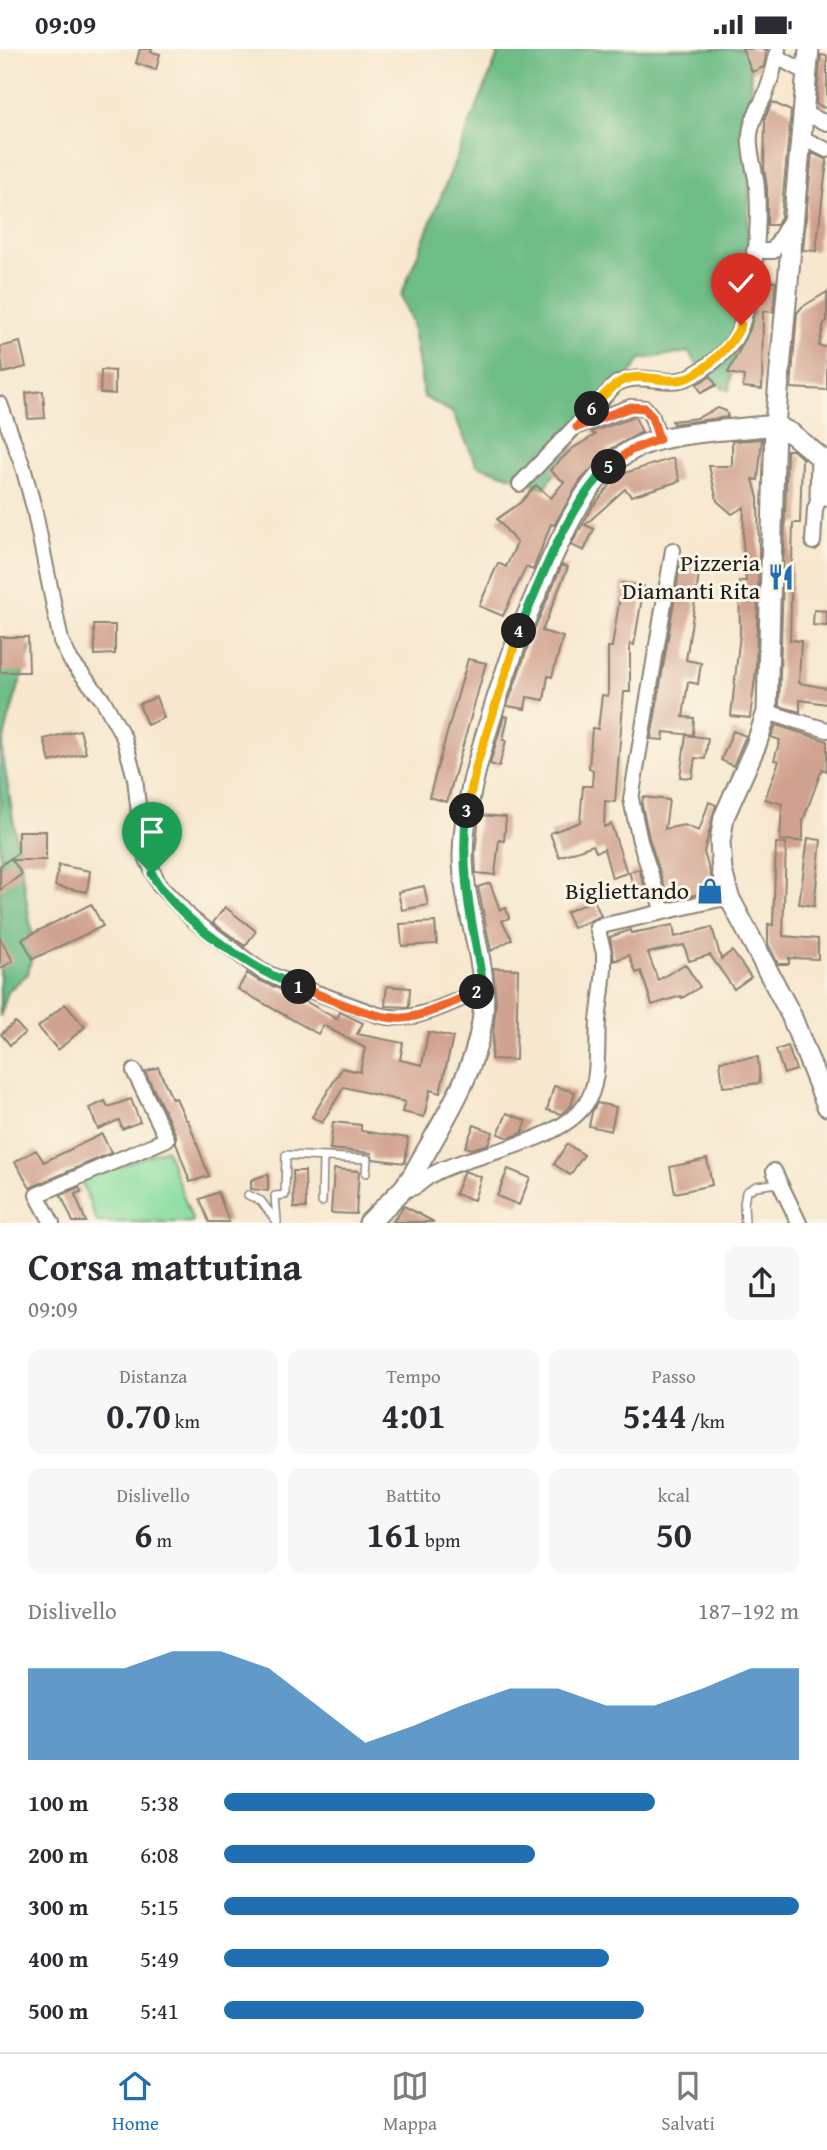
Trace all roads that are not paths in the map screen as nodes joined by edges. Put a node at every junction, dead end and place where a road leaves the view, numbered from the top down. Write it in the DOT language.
graph roads {
  1 [pos="809,49"];
  2 [pos="777,53"];
  3 [pos="807,73"];
  4 [pos="802,113"];
  5 [pos="827,123"];
  6 [pos="800,137"];
  7 [pos="827,150"];
  8 [pos="794,215"];
  9 [pos="754,251"];
  10 [pos="0,404"];
  11 [pos="775,425"];
  12 [pos="577,427"];
  13 [pos="659,439"];
  14 [pos="824,458"];
  15 [pos="520,484"];
  16 [pos="824,496"];
  17 [pos="813,542"];
  18 [pos="673,550"];
  19 [pos="767,712"];
  20 [pos="827,730"];
  21 [pos="729,897"];
  22 [pos="663,912"];
  23 [pos="484,989"];
  24 [pos="134,1071"];
  25 [pos="827,1106"];
  26 [pos="323,1157"];
  27 [pos="366,1173"];
  28 [pos="777,1177"];
  29 [pos="403,1189"];
  30 [pos="247,1195"];
  31 [pos="322,1202"];
  32 [pos="277,1222"];
  33 [pos="52,1223"];
  34 [pos="369,1223"];
  35 [pos="745,1223"];
  36 [pos="799,1223"];
  1 -- 3 [label="street"];
  2 -- 3 [label="street"];
  2 -- 9 [label="street"];
  3 -- 4 [label="street"];
  4 -- 5 [label="street"];
  4 -- 6 [label="street"];
  6 -- 7 [label="street"];
  6 -- 8 [label="street"];
  8 -- 9 [label="street"];
  8 -- 11 [label="street"];
  9 -- 12 [label="street"];
  10 -- 23 [label="street"];
  11 -- 13 [label="street"];
  11 -- 14 [label="street"];
  11 -- 19 [label="street"];
  12 -- 13 [label="street"];
  12 -- 15 [label="street"];
  13 -- 23 [label="street"];
  14 -- 16 [label="street"];
  16 -- 17 [label="street"];
  18 -- 22 [label="street"];
  19 -- 20 [label="street"];
  19 -- 21 [label="street"];
  21 -- 22 [label="street"];
  21 -- 25 [label="street"];
  22 -- 29 [label="street"];
  23 -- 29 [label="street"];
  24 -- 33 [label="street"];
  26 -- 27 [label="lane"];
  26 -- 31 [label="lane"];
  26 -- 32 [label="lane"];
  28 -- 35 [label="lane"];
  28 -- 36 [label="street"];
  29 -- 34 [label="street"];
  30 -- 32 [label="lane"];
}
